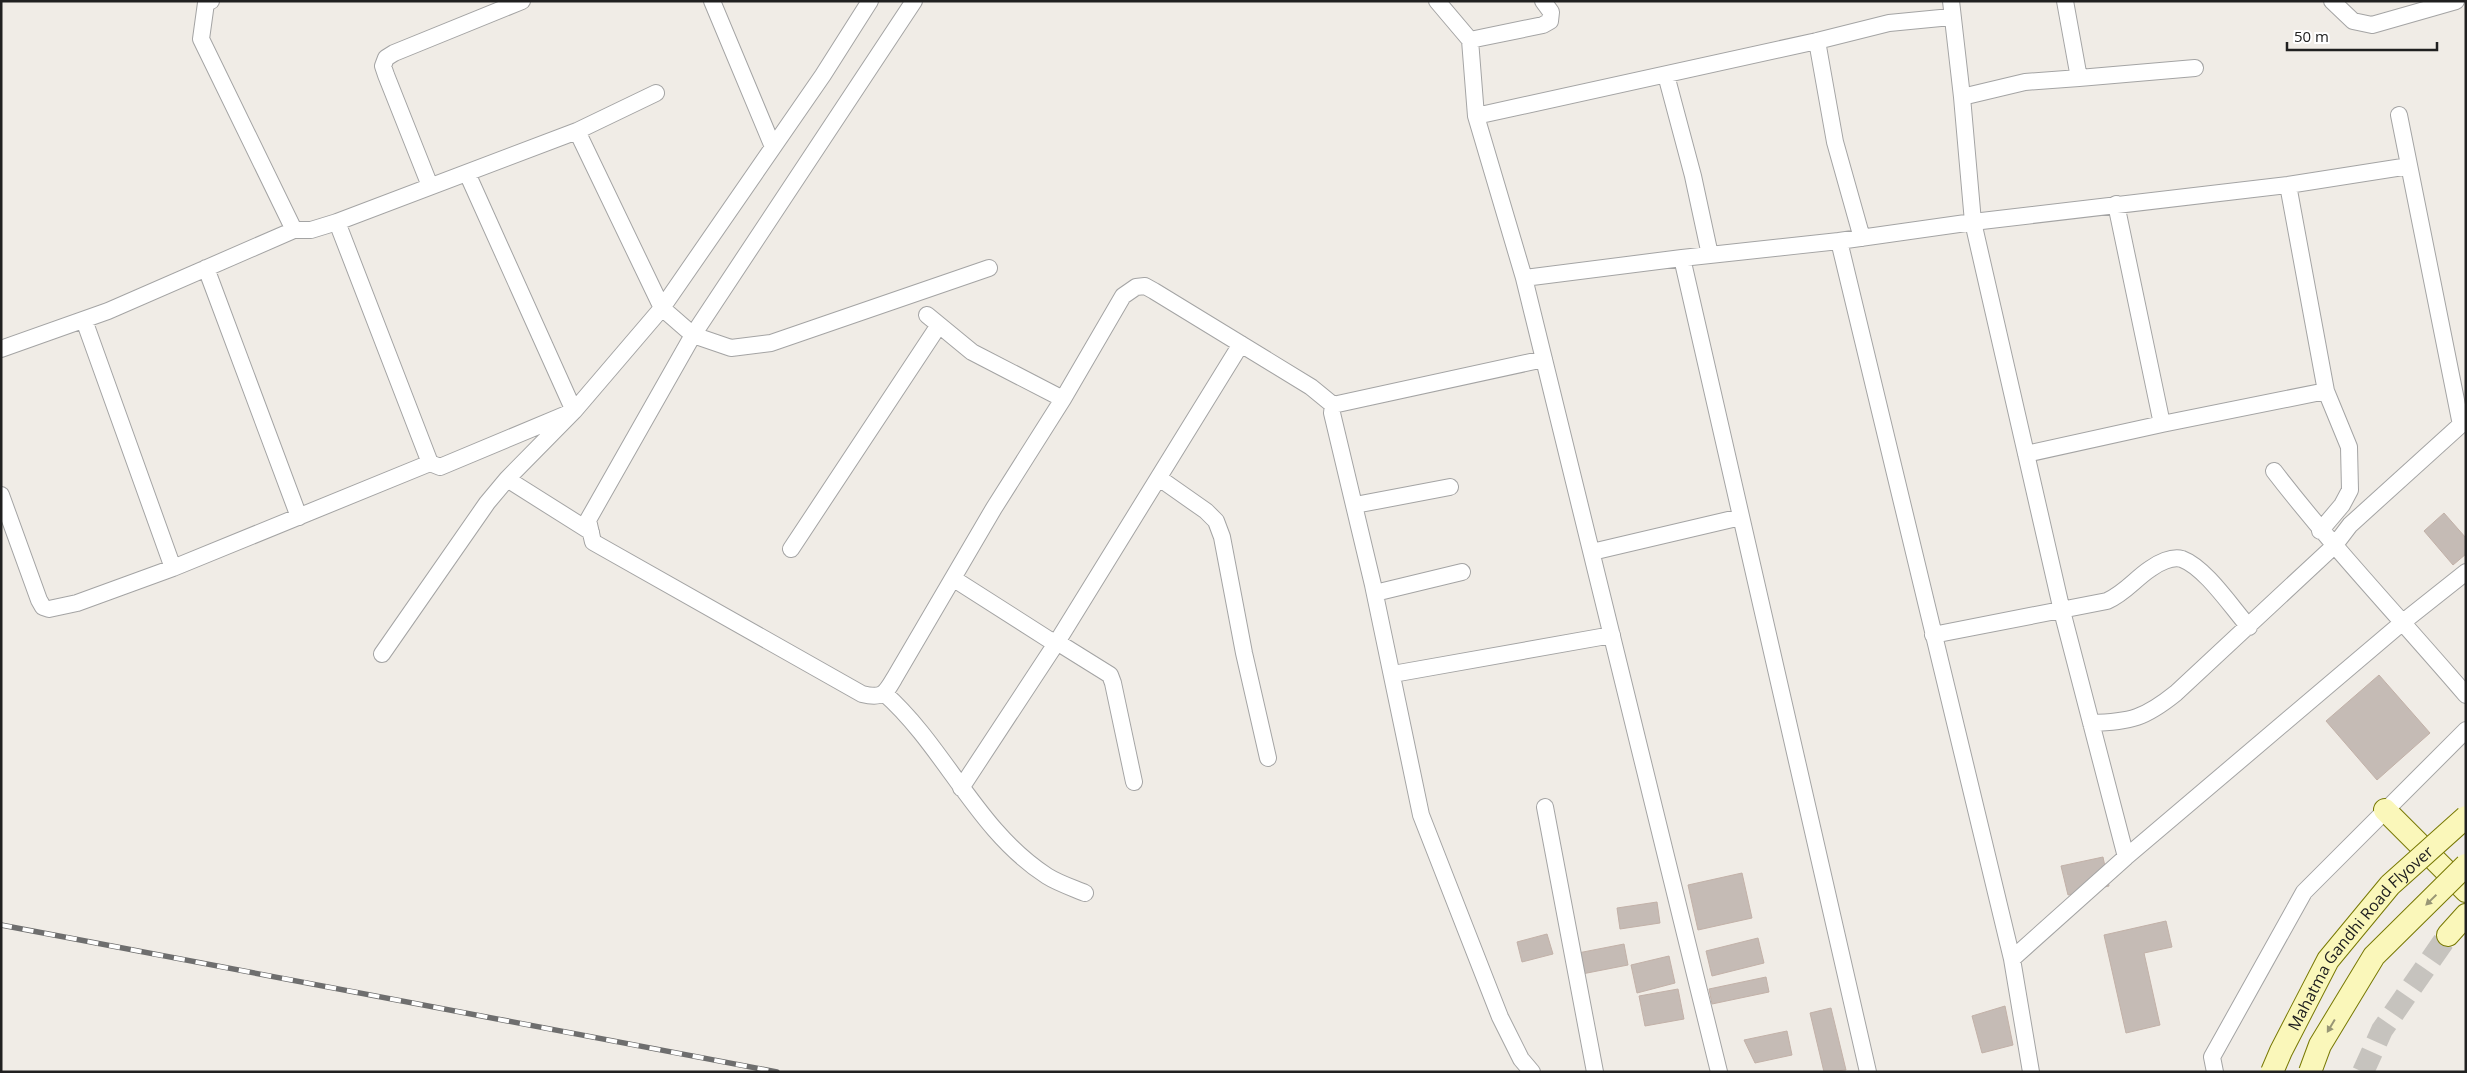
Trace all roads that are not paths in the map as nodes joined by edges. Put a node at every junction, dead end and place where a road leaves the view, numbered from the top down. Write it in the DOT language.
graph roads {
  1 [pos="211,1"];
  2 [pos="522,1"];
  3 [pos="712,1"];
  4 [pos="870,1"];
  5 [pos="914,1"];
  6 [pos="1437,1"];
  7 [pos="1543,1"];
  8 [pos="2065,1"];
  9 [pos="2332,1"];
  10 [pos="2456,1"];
  11 [pos="1951,9"];
  12 [pos="1470,40"];
  13 [pos="1817,41"];
  14 [pos="2195,68"];
  15 [pos="1666,74"];
  16 [pos="2079,78"];
  17 [pos="656,93"];
  18 [pos="1962,97"];
  19 [pos="2399,115"];
  20 [pos="1476,116"];
  21 [pos="577,131"];
  22 [pos="773,147"];
  23 [pos="2409,166"];
  24 [pos="467,172"];
  25 [pos="2288,185"];
  26 [pos="430,186"];
  27 [pos="2116,204"];
  28 [pos="337,222"];
  29 [pos="1973,222"];
  30 [pos="294,230"];
  31 [pos="1862,238"];
  32 [pos="1839,241"];
  33 [pos="1710,255"];
  34 [pos="1682,258"];
  35 [pos="206,268"];
  36 [pos="989,268"];
  37 [pos="1524,278"];
  38 [pos="662,308"];
  39 [pos="84,320"];
  40 [pos="693,335"];
  41 [pos="1241,344"];
  42 [pos="1,349"];
  43 [pos="1544,359"];
  44 [pos="2326,391"];
  45 [pos="1063,399"];
  46 [pos="1333,405"];
  47 [pos="574,411"];
  48 [pos="2463,422"];
  49 [pos="2162,424"];
  50 [pos="2026,454"];
  51 [pos="430,463"];
  52 [pos="2274,471"];
  53 [pos="1159,478"];
  54 [pos="507,479"];
  55 [pos="1450,487"];
  56 [pos="1,495"];
  57 [pos="1355,505"];
  58 [pos="299,517"];
  59 [pos="1741,517"];
  60 [pos="2320,531"];
  61 [pos="590,532"];
  62 [pos="2334,546"];
  63 [pos="791,549"];
  64 [pos="1592,552"];
  65 [pos="173,568"];
  66 [pos="1462,572"];
  67 [pos="2466,572"];
  68 [pos="954,579"];
  69 [pos="1375,593"];
  70 [pos="2062,611"];
  71 [pos="2403,622"];
  72 [pos="2250,627"];
  73 [pos="1612,635"];
  74 [pos="1933,635"];
  75 [pos="1057,642"];
  76 [pos="382,654"];
  77 [pos="1393,674"];
  78 [pos="884,694"];
  79 [pos="2466,695"];
  80 [pos="2091,723"];
  81 [pos="2466,730"];
  82 [pos="1268,758"];
  83 [pos="1134,782"];
  84 [pos="961,788"];
  85 [pos="1545,807"];
  86 [pos="2385,810"];
  87 [pos="2466,818"];
  88 [pos="2126,857"];
  89 [pos="2466,866"];
  90 [pos="2466,891"];
  91 [pos="1086,893"];
  92 [pos="2466,915"];
  93 [pos="2448,935"];
  94 [pos="2012,959"];
  95 [pos="1532,1072"];
  96 [pos="1595,1072"];
  97 [pos="1719,1072"];
  98 [pos="1868,1072"];
  99 [pos="2031,1072"];
  100 [pos="2215,1072"];
  101 [pos="2272,1072"];
  102 [pos="2310,1072"];
  1 -- 30 [label="street"];
  2 -- 26 [label="street"];
  3 -- 22 [label="street"];
  4 -- 22 [label="street"];
  5 -- 40 [label="street"];
  6 -- 12 [label="street"];
  7 -- 12 [label="street"];
  8 -- 16 [label="street"];
  9 -- 10 [label="street"];
  11 -- 13 [label="street"];
  11 -- 18 [label="street"];
  12 -- 20 [label="street"];
  13 -- 15 [label="street"];
  13 -- 31 [label="street"];
  14 -- 16 [label="street"];
  15 -- 20 [label="street"];
  15 -- 33 [label="street"];
  16 -- 18 [label="street"];
  17 -- 21 [label="street"];
  18 -- 29 [label="street"];
  19 -- 23 [label="street"];
  20 -- 37 [label="street"];
  21 -- 24 [label="street"];
  21 -- 38 [label="street"];
  22 -- 38 [label="street"];
  23 -- 25 [label="street"];
  23 -- 48 [label="street"];
  24 -- 26 [label="street"];
  24 -- 47 [label="street"];
  25 -- 27 [label="street"];
  25 -- 44 [label="street"];
  26 -- 28 [label="street"];
  27 -- 29 [label="street"];
  27 -- 49 [label="street"];
  28 -- 30 [label="street"];
  28 -- 51 [label="street"];
  29 -- 31 [label="street"];
  29 -- 50 [label="street"];
  30 -- 35 [label="street"];
  31 -- 32 [label="street"];
  32 -- 33 [label="street"];
  32 -- 74 [label="street"];
  33 -- 34 [label="street"];
  34 -- 37 [label="street"];
  34 -- 59 [label="street"];
  35 -- 39 [label="street"];
  35 -- 58 [label="street"];
  36 -- 40 [label="street"];
  37 -- 43 [label="street"];
  38 -- 40 [label="street"];
  38 -- 47 [label="street"];
  39 -- 42 [label="street"];
  39 -- 65 [label="street"];
  40 -- 61 [label="street"];
  41 -- 45 [label="street"];
  41 -- 46 [label="street"];
  41 -- 53 [label="street"];
  43 -- 46 [label="street"];
  43 -- 64 [label="street"];
  44 -- 49 [label="street"];
  44 -- 60 [label="street"];
  45 -- 63 [label="street"];
  45 -- 68 [label="street"];
  46 -- 57 [label="street"];
  47 -- 51 [label="street"];
  47 -- 54 [label="street"];
  48 -- 62 [label="street"];
  49 -- 50 [label="street"];
  50 -- 70 [label="street"];
  51 -- 58 [label="street"];
  52 -- 60 [label="street"];
  53 -- 75 [label="street"];
  53 -- 82 [label="street"];
  54 -- 61 [label="street"];
  54 -- 76 [label="street"];
  55 -- 57 [label="street"];
  56 -- 65 [label="street"];
  57 -- 69 [label="street"];
  58 -- 65 [label="street"];
  59 -- 64 [label="street"];
  59 -- 98 [label="street"];
  60 -- 62 [label="street"];
  61 -- 78 [label="street"];
  62 -- 71 [label="street"];
  62 -- 72 [label="street"];
  64 -- 73 [label="street"];
  66 -- 69 [label="street"];
  67 -- 71 [label="street"];
  68 -- 75 [label="street"];
  68 -- 78 [label="street"];
  69 -- 77 [label="street"];
  70 -- 72 [label="street"];
  70 -- 74 [label="street"];
  70 -- 80 [label="street"];
  71 -- 79 [label="street"];
  71 -- 88 [label="street"];
  72 -- 80 [label="street"];
  73 -- 77 [label="street"];
  73 -- 97 [label="street"];
  74 -- 94 [label="street"];
  75 -- 83 [label="street"];
  75 -- 84 [label="street"];
  77 -- 95 [label="street"];
  78 -- 84 [label="street"];
  80 -- 88 [label="street"];
  81 -- 86 [label="street"];
  84 -- 91 [label="street"];
  85 -- 96 [label="street"];
  86 -- 90 [label="main road"];
  86 -- 100 [label="street"];
  87 -- 101 [label="main road, Mahatma Gandhi Road Flyover, bridge"];
  88 -- 94 [label="street"];
  89 -- 102 [label="main road, Mahatma Gandhi Road Flyover, one-way, bridge"];
  92 -- 93 [label="main road"];
  94 -- 99 [label="street"];
}
